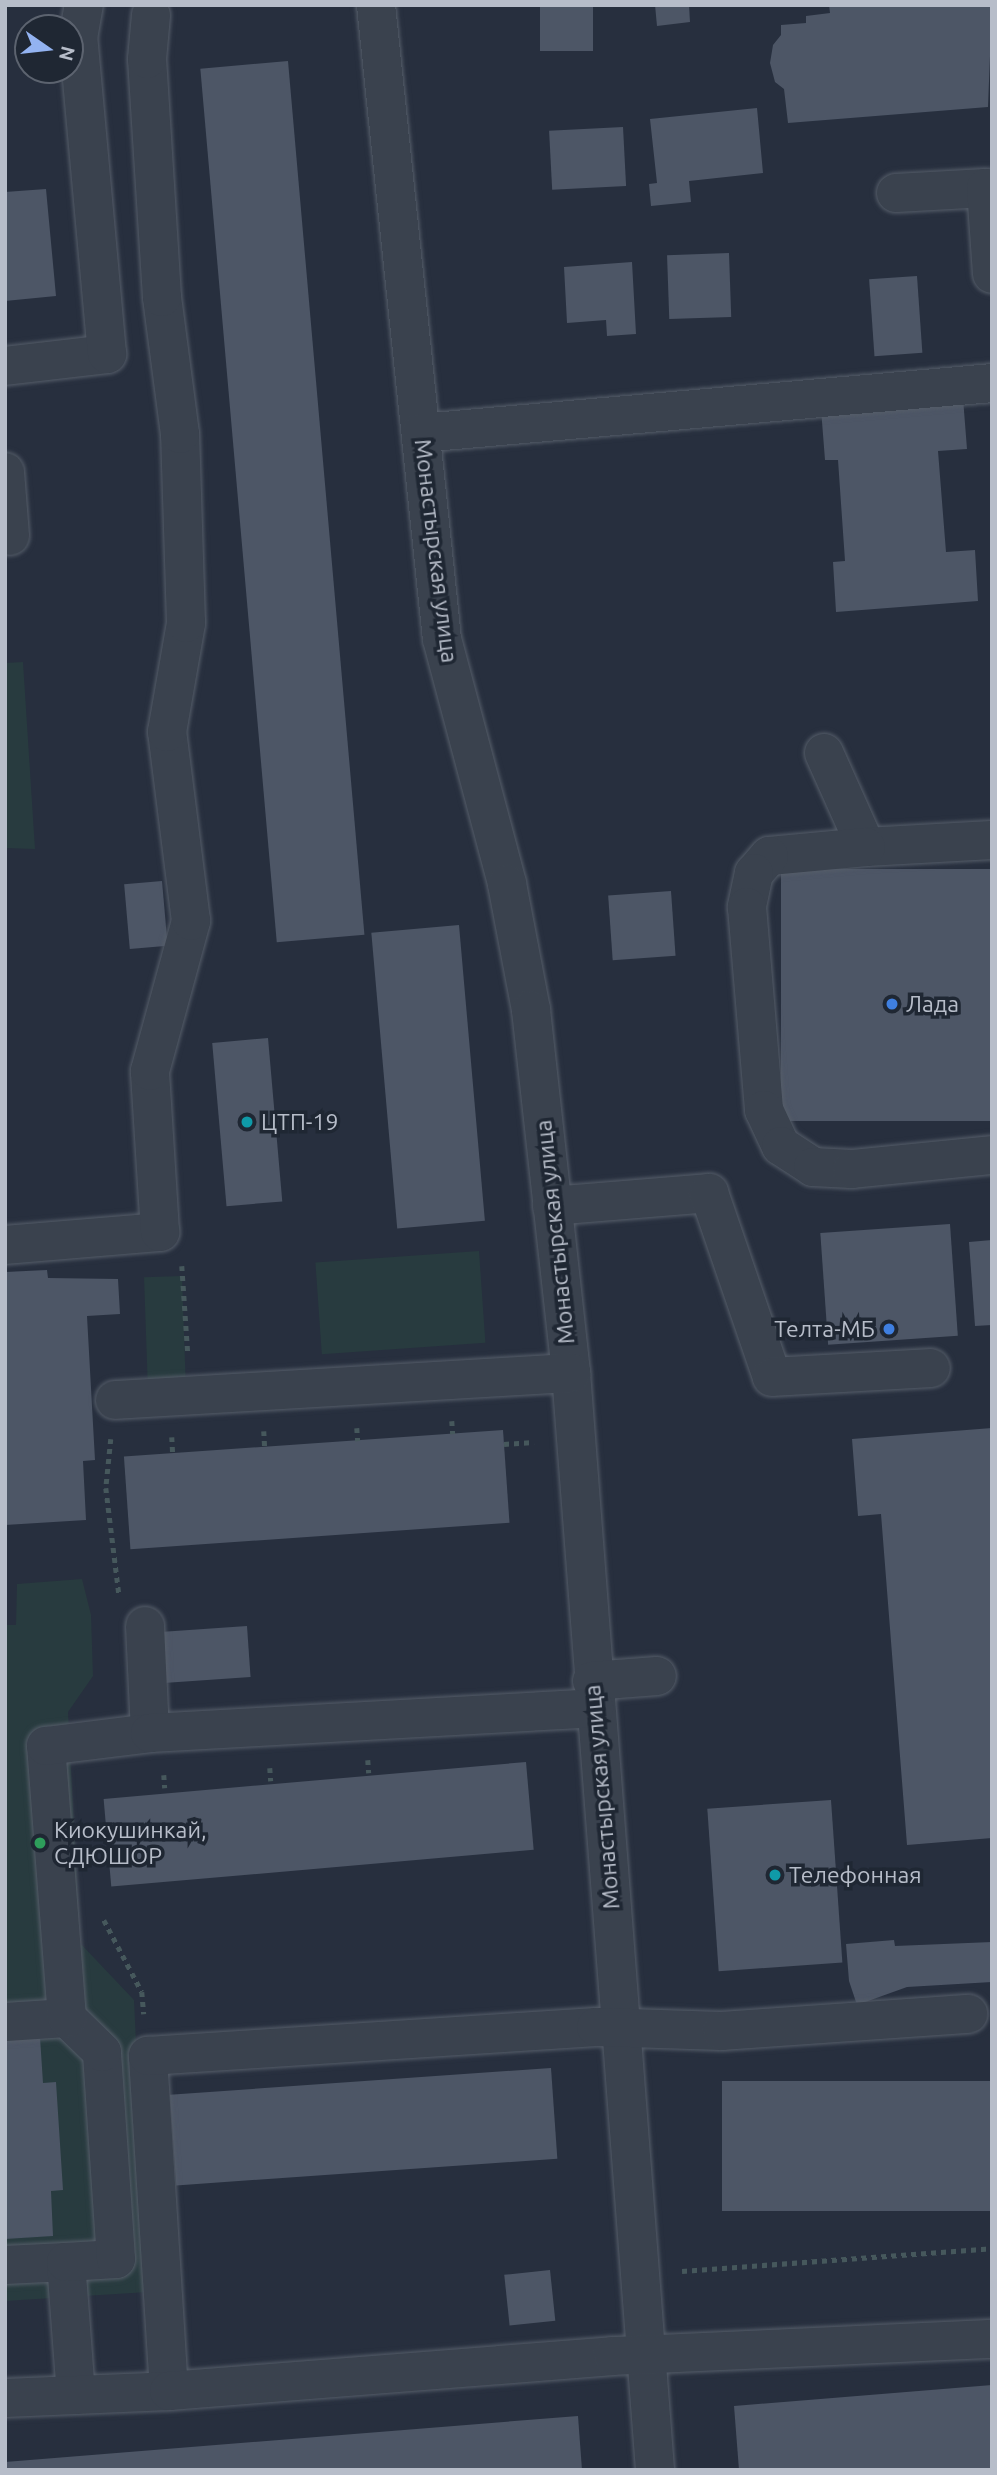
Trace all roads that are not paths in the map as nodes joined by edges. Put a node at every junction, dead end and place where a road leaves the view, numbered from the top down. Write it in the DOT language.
graph roads {
  1 [pos="84,5"];
  2 [pos="376,5"];
  3 [pos="151,15"];
  4 [pos="896,193"];
  5 [pos="992,274"];
  6 [pos="5,366"];
  7 [pos="992,383"];
  8 [pos="421,433"];
  9 [pos="5,472"];
  10 [pos="10,536"];
  11 [pos="824,753"];
  12 [pos="992,840"];
  13 [pos="866,847"];
  14 [pos="992,1155"];
  15 [pos="552,1206"];
  16 [pos="5,1245"];
  17 [pos="931,1368"];
  18 [pos="571,1373"];
  19 [pos="115,1401"];
  20 [pos="133,1614"];
  21 [pos="657,1675"];
  22 [pos="593,1694"];
  23 [pos="150,1732"];
  24 [pos="968,2014"];
  25 [pos="67,2018"];
  26 [pos="5,2022"];
  27 [pos="620,2026"];
  28 [pos="66,2262"];
  29 [pos="5,2266"];
  30 [pos="992,2339"];
  31 [pos="648,2354"];
  32 [pos="169,2391"];
  33 [pos="76,2395"];
  34 [pos="5,2398"];
  35 [pos="655,2470"];
  1 -- 6 [label="street"];
  2 -- 8 [label="street, Монастырская улица"];
  3 -- 16 [label="street"];
  4 -- 5 [label="street"];
  7 -- 8 [label="street"];
  8 -- 15 [label="street, Монастырская улица"];
  9 -- 10 [label="street"];
  11 -- 13 [label="street"];
  12 -- 13 [label="street"];
  13 -- 14 [label="street"];
  15 -- 17 [label="street"];
  15 -- 18 [label="street, Монастырская улица"];
  18 -- 19 [label="street"];
  18 -- 22 [label="street, Монастырская улица"];
  20 -- 23 [label="street"];
  21 -- 22 [label="street"];
  22 -- 23 [label="street"];
  22 -- 27 [label="street, Монастырская улица"];
  23 -- 25 [label="street"];
  24 -- 27 [label="street"];
  25 -- 26 [label="street"];
  25 -- 28 [label="street"];
  27 -- 31 [label="street, Монастырская улица"];
  27 -- 32 [label="street"];
  28 -- 29 [label="street"];
  28 -- 33 [label="street"];
  30 -- 31 [label="street"];
  31 -- 32 [label="street"];
  31 -- 35 [label="street, Монастырская улица"];
  32 -- 33 [label="street"];
  33 -- 34 [label="street"];
}
